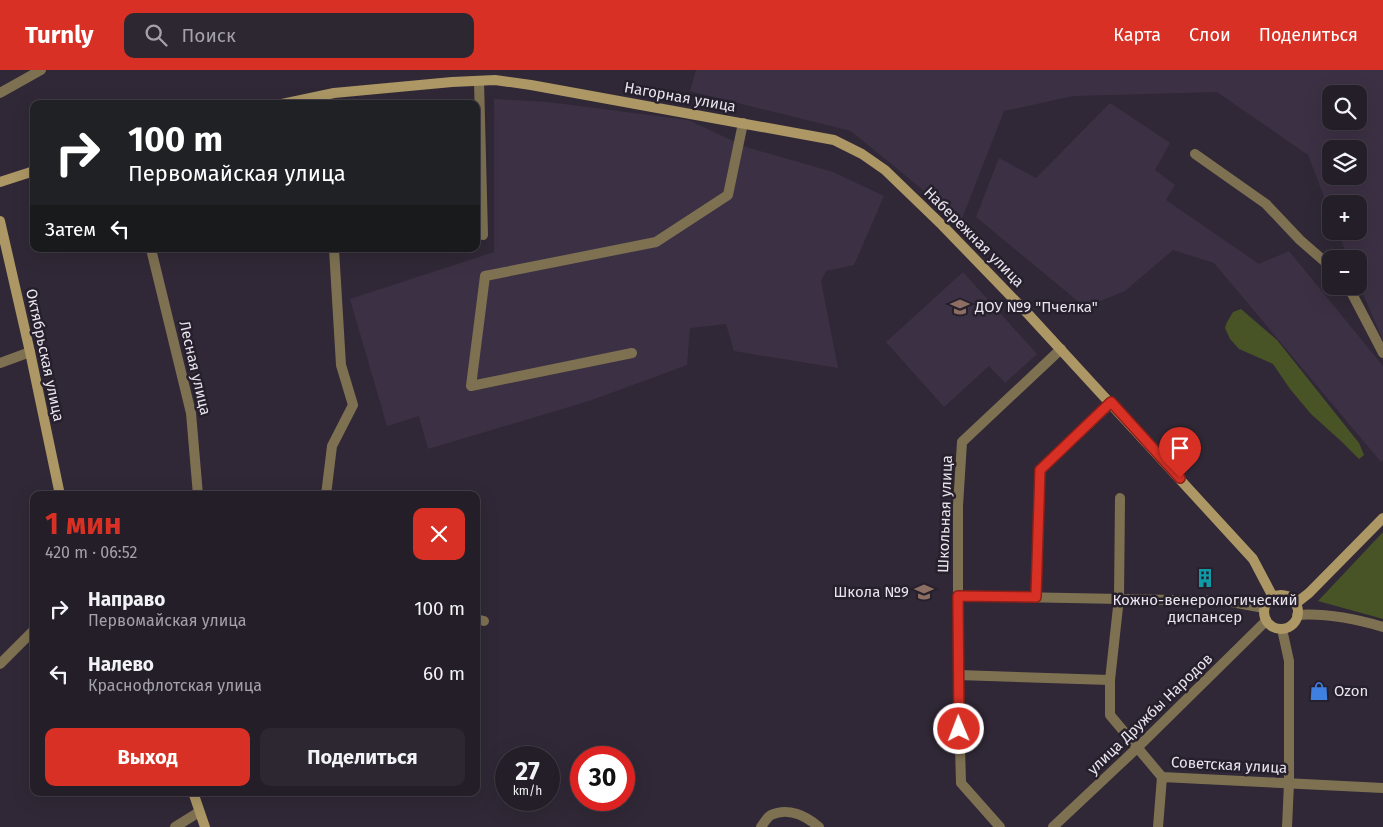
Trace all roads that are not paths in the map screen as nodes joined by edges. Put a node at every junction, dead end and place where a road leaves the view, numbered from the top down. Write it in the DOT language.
graph roads {
  1 [pos="41,70"];
  2 [pos="479,81"];
  3 [pos="0,93"];
  4 [pos="301,100"];
  5 [pos="479,100"];
  6 [pos="480,120"];
  7 [pos="743,123"];
  8 [pos="862,154"];
  9 [pos="1195,154"];
  10 [pos="30,172"];
  11 [pos="0,182"];
  12 [pos="0,221"];
  13 [pos="483,235"];
  14 [pos="152,252"];
  15 [pos="334,252"];
  16 [pos="1322,259"];
  17 [pos="1353,295"];
  18 [pos="1061,349"];
  19 [pos="30,352"];
  20 [pos="632,353"];
  21 [pos="1383,353"];
  22 [pos="0,363"];
  23 [pos="1111,402"];
  24 [pos="59,491"];
  25 [pos="198,491"];
  26 [pos="326,491"];
  27 [pos="1120,498"];
  28 [pos="1383,518"];
  29 [pos="958,596"];
  30 [pos="1036,597"];
  31 [pos="1273,597"];
  32 [pos="1119,598"];
  33 [pos="1295,604"];
  34 [pos="1264,608"];
  35 [pos="1297,615"];
  36 [pos="1266,621"];
  37 [pos="1383,627"];
  38 [pos="1282,629"];
  39 [pos="30,634"];
  40 [pos="0,664"];
  41 [pos="958,675"];
  42 [pos="1110,680"];
  43 [pos="1138,748"];
  44 [pos="1162,777"];
  45 [pos="1289,783"];
  46 [pos="1383,788"];
  47 [pos="194,796"];
  48 [pos="199,812"];
  49 [pos="174,827"];
  50 [pos="205,827"];
  51 [pos="761,827"];
  52 [pos="819,827"];
  53 [pos="1000,827"];
  54 [pos="1053,827"];
  55 [pos="1158,827"];
  56 [pos="1287,827"];
  1 -- 3 [label="street"];
  2 -- 4 [label="main road, Нагорная улица"];
  2 -- 5 [label="street"];
  2 -- 7 [label="main road, Нагорная улица"];
  6 -- 13 [label="street"];
  7 -- 8 [label="main road, Нагорная улица"];
  7 -- 20 [label="street"];
  8 -- 18 [label="main road, Набережная улица"];
  9 -- 16 [label="street"];
  10 -- 11 [label="main road"];
  12 -- 19 [label="main road, Октябрьская улица"];
  14 -- 25 [label="street, Лесная улица"];
  15 -- 26 [label="street"];
  17 -- 21 [label="street"];
  18 -- 23 [label="main road, Набережная улица"];
  18 -- 29 [label="street, Школьная улица"];
  19 -- 22 [label="street"];
  19 -- 24 [label="main road, Октябрьская улица"];
  23 -- 30 [label="street"];
  23 -- 31 [label="main road, Набережная улица"];
  27 -- 32 [label="street, Советская улица"];
  28 -- 33 [label="main road"];
  29 -- 30 [label="street"];
  29 -- 41 [label="street, Школьная улица"];
  30 -- 32 [label="street"];
  31 -- 33 [label="main road"];
  31 -- 34 [label="main road"];
  32 -- 34 [label="street"];
  32 -- 42 [label="street, Советская улица"];
  33 -- 35 [label="main road"];
  34 -- 36 [label="main road"];
  35 -- 37 [label="street"];
  35 -- 38 [label="main road"];
  36 -- 38 [label="main road"];
  36 -- 43 [label="street, улица Дружбы Народов"];
  38 -- 45 [label="street"];
  39 -- 40 [label="street"];
  41 -- 42 [label="street"];
  41 -- 53 [label="street, Школьная улица"];
  42 -- 43 [label="street, Советская улица"];
  43 -- 44 [label="street, Советская улица"];
  43 -- 54 [label="street, улица Дружбы Народов"];
  44 -- 45 [label="street, Советская улица"];
  44 -- 55 [label="street"];
  45 -- 46 [label="street, Советская улица"];
  45 -- 56 [label="street"];
  47 -- 48 [label="main road"];
  48 -- 49 [label="street"];
  48 -- 50 [label="main road"];
  51 -- 52 [label="street"];
}
